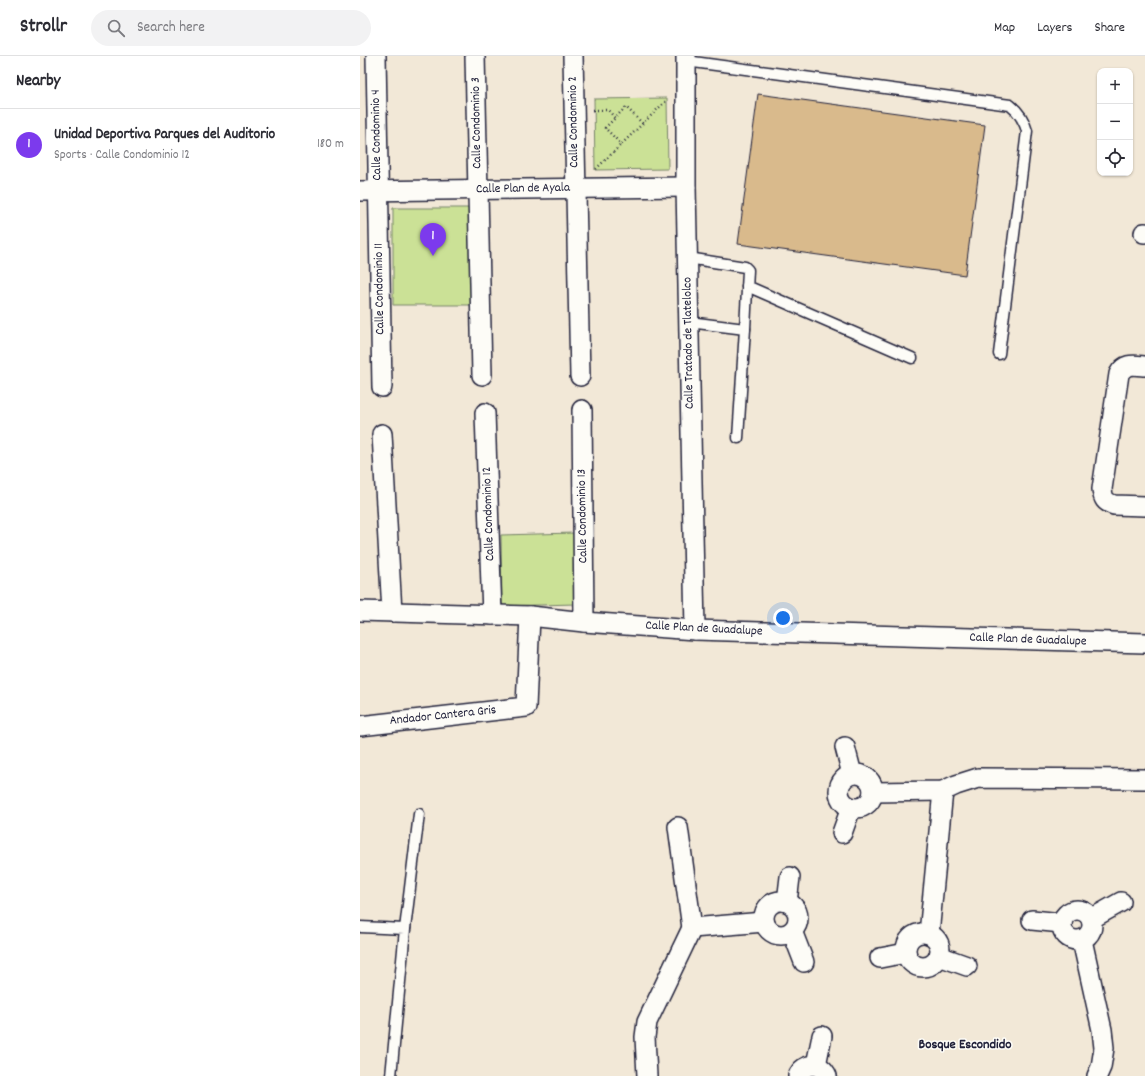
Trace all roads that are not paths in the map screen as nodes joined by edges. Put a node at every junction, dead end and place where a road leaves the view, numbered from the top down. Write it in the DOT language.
graph roads {
  1 [pos="376,56"];
  2 [pos="475,56"];
  3 [pos="573,56"];
  4 [pos="686,58"];
  5 [pos="686,187"];
  6 [pos="576,188"];
  7 [pos="478,189"];
  8 [pos="369,191"];
  9 [pos="688,258"];
  10 [pos="747,286"];
  11 [pos="689,322"];
  12 [pos="745,329"];
  13 [pos="999,354"];
  14 [pos="912,358"];
  15 [pos="1145,366"];
  16 [pos="482,374"];
  17 [pos="580,376"];
  18 [pos="382,387"];
  19 [pos="582,410"];
  20 [pos="485,413"];
  21 [pos="382,434"];
  22 [pos="738,438"];
  23 [pos="1145,506"];
  24 [pos="360,611"];
  25 [pos="392,612"];
  26 [pos="492,615"];
  27 [pos="530,616"];
  28 [pos="584,622"];
  29 [pos="695,630"];
  30 [pos="1145,643"];
  31 [pos="360,726"];
  32 [pos="845,747"];
  33 [pos="852,774"];
  34 [pos="1145,779"];
  35 [pos="943,790"];
  36 [pos="873,792"];
  37 [pos="851,808"];
  38 [pos="419,814"];
  39 [pos="678,827"];
  40 [pos="842,833"];
  41 [pos="790,877"];
  42 [pos="787,902"];
  43 [pos="1121,902"];
  44 [pos="1091,919"];
  45 [pos="1032,920"];
  46 [pos="764,922"];
  47 [pos="1062,923"];
  48 [pos="360,927"];
  49 [pos="692,928"];
  50 [pos="405,929"];
  51 [pos="792,932"];
  52 [pos="929,934"];
  53 [pos="1082,940"];
  54 [pos="906,953"];
  55 [pos="939,956"];
  56 [pos="880,958"];
  57 [pos="804,962"];
  58 [pos="967,966"];
  59 [pos="822,1036"];
  60 [pos="822,1071"];
  61 [pos="391,1076"];
  62 [pos="647,1076"];
  63 [pos="798,1076"];
  64 [pos="1097,1076"];
  1 -- 8 [label="street, Calle Condominio 4"];
  2 -- 7 [label="street, Calle Condominio 3"];
  3 -- 6 [label="street, Calle Condominio 2"];
  4 -- 5 [label="street, Calle Tratado de Tlatelolco"];
  4 -- 13 [label="lane"];
  5 -- 6 [label="street, Calle Plan de Ayala"];
  5 -- 9 [label="street, Calle Tratado de Tlatelolco"];
  6 -- 7 [label="street, Calle Plan de Ayala"];
  6 -- 17 [label="street"];
  7 -- 8 [label="street, Calle Plan de Ayala"];
  7 -- 16 [label="street"];
  8 -- 18 [label="street, Calle Condominio 11"];
  9 -- 10 [label="lane"];
  9 -- 11 [label="street, Calle Tratado de Tlatelolco"];
  10 -- 12 [label="lane"];
  10 -- 14 [label="lane"];
  11 -- 12 [label="lane"];
  11 -- 29 [label="street, Calle Tratado de Tlatelolco"];
  12 -- 22 [label="lane"];
  15 -- 23 [label="street"];
  19 -- 28 [label="street, Calle Condominio 13"];
  20 -- 26 [label="street, Calle Condominio 12"];
  21 -- 25 [label="street"];
  24 -- 25 [label="street, Calle Plan de Guadalupe"];
  25 -- 26 [label="street, Calle Plan de Guadalupe"];
  26 -- 27 [label="street, Calle Plan de Guadalupe"];
  27 -- 28 [label="street, Calle Plan de Guadalupe"];
  27 -- 31 [label="street, Andador Cantera Gris"];
  28 -- 29 [label="street, Calle Plan de Guadalupe"];
  29 -- 30 [label="street, Calle Plan de Guadalupe"];
  32 -- 33 [label="street"];
  33 -- 36 [label="street"];
  33 -- 37 [label="street"];
  34 -- 35 [label="street"];
  35 -- 36 [label="street"];
  35 -- 52 [label="street"];
  36 -- 37 [label="street"];
  37 -- 40 [label="street"];
  38 -- 50 [label="lane"];
  39 -- 49 [label="street"];
  41 -- 42 [label="street"];
  42 -- 46 [label="street"];
  42 -- 51 [label="street"];
  43 -- 44 [label="street"];
  44 -- 47 [label="street"];
  44 -- 53 [label="street"];
  45 -- 47 [label="street"];
  46 -- 49 [label="street"];
  46 -- 51 [label="street"];
  47 -- 53 [label="street"];
  48 -- 50 [label="lane"];
  49 -- 62 [label="street"];
  50 -- 61 [label="lane"];
  51 -- 57 [label="street"];
  52 -- 54 [label="street"];
  52 -- 55 [label="street"];
  53 -- 64 [label="street"];
  54 -- 55 [label="street"];
  54 -- 56 [label="street"];
  55 -- 58 [label="street"];
  59 -- 60 [label="street"];
  60 -- 63 [label="street"];
}
